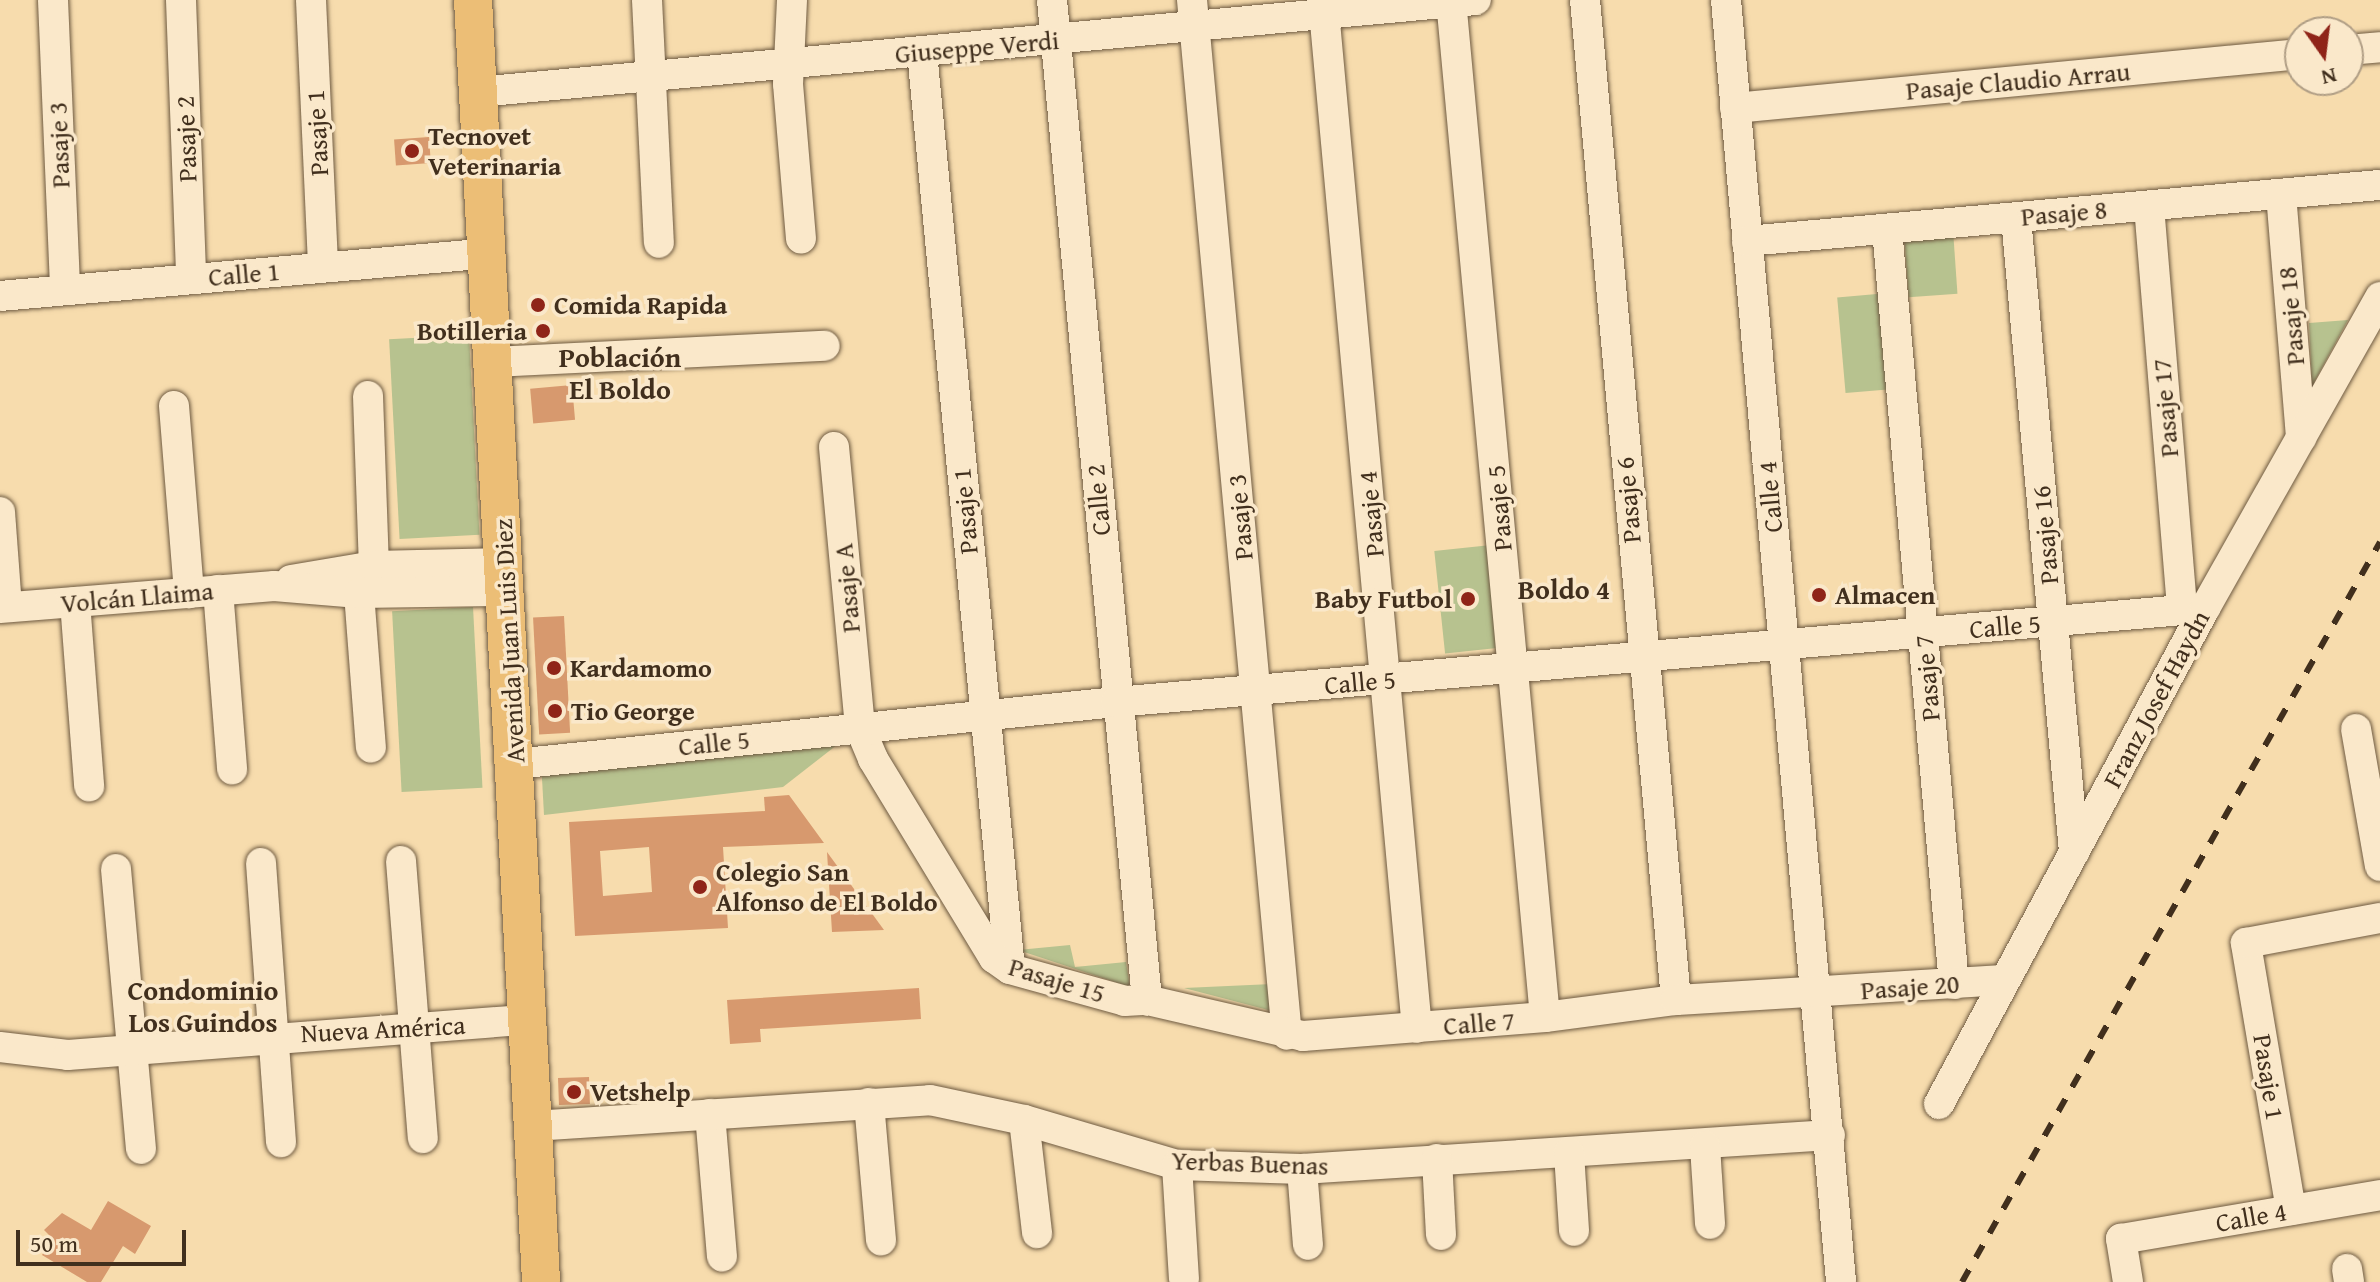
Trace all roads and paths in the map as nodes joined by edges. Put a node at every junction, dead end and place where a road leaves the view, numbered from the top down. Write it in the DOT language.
graph roads {
  1 [pos="53,0"];
  2 [pos="181,0"];
  3 [pos="311,0"];
  4 [pos="473,0"];
  5 [pos="647,0"];
  6 [pos="792,0"];
  7 [pos="1052,0"];
  8 [pos="1585,0"];
  9 [pos="1726,0"];
  10 [pos="1459,1"];
  11 [pos="1324,7"];
  12 [pos="1193,13"];
  13 [pos="1055,39"];
  14 [pos="922,52"];
  15 [pos="2284,56"];
  16 [pos="792,64"];
  17 [pos="651,77"];
  18 [pos="478,92"];
  19 [pos="1735,108"];
  20 [pos="2380,185"];
  21 [pos="2281,194"];
  22 [pos="2149,206"];
  23 [pos="2016,218"];
  24 [pos="1887,229"];
  25 [pos="801,238"];
  26 [pos="1747,241"];
  27 [pos="659,243"];
  28 [pos="487,253"];
  29 [pos="323,267"];
  30 [pos="191,279"];
  31 [pos="65,290"];
  32 [pos="0,296"];
  33 [pos="2380,297"];
  34 [pos="825,346"];
  35 [pos="493,362"];
  36 [pos="368,396"];
  37 [pos="174,406"];
  38 [pos="2301,438"];
  39 [pos="834,447"];
  40 [pos="0,512"];
  41 [pos="374,566"];
  42 [pos="507,577"];
  43 [pos="274,586"];
  44 [pos="204,592"];
  45 [pos="359,593"];
  46 [pos="75,602"];
  47 [pos="4,608"];
  48 [pos="2194,609"];
  49 [pos="2053,622"];
  50 [pos="1923,634"];
  51 [pos="1784,647"];
  52 [pos="1641,659"];
  53 [pos="1514,669"];
  54 [pos="1387,680"];
  55 [pos="1257,690"];
  56 [pos="1116,702"];
  57 [pos="984,716"];
  58 [pos="860,728"];
  59 [pos="2356,729"];
  60 [pos="371,748"];
  61 [pos="515,764"];
  62 [pos="232,769"];
  63 [pos="89,786"];
  64 [pos="2074,852"];
  65 [pos="401,861"];
  66 [pos="261,863"];
  67 [pos="2380,866"];
  68 [pos="116,869"];
  69 [pos="2380,918"];
  70 [pos="1010,969"];
  71 [pos="2004,980"];
  72 [pos="1954,984"];
  73 [pos="1815,994"];
  74 [pos="1147,1000"];
  75 [pos="1676,1000"];
  76 [pos="1545,1017"];
  77 [pos="528,1020"];
  78 [pos="415,1027"];
  79 [pos="1417,1028"];
  80 [pos="1287,1035"];
  81 [pos="273,1036"];
  82 [pos="0,1047"];
  83 [pos="131,1050"];
  84 [pos="869,1103"];
  85 [pos="1939,1104"];
  86 [pos="710,1114"];
  87 [pos="1024,1120"];
  88 [pos="533,1126"];
  89 [pos="1830,1135"];
  90 [pos="423,1138"];
  91 [pos="281,1142"];
  92 [pos="1705,1146"];
  93 [pos="141,1149"];
  94 [pos="1569,1153"];
  95 [pos="1437,1159"];
  96 [pos="1177,1165"];
  97 [pos="1302,1169"];
  98 [pos="2380,1195"];
  99 [pos="2291,1210"];
  100 [pos="1710,1224"];
  101 [pos="1574,1231"];
  102 [pos="1037,1233"];
  103 [pos="1441,1235"];
  104 [pos="881,1240"];
  105 [pos="1308,1245"];
  106 [pos="722,1256"];
  107 [pos="1184,1279"];
  108 [pos="541,1282"];
  109 [pos="1841,1282"];
  110 [pos="2128,1282"];
  1 -- 31 [label="street, Pasaje 3"];
  2 -- 30 [label="street, Pasaje 2"];
  3 -- 29 [label="street, Pasaje 1"];
  4 -- 18 [label="main road, Avenida Juan Luis Diez"];
  5 -- 17 [label="street"];
  6 -- 16 [label="street"];
  7 -- 13 [label="street, Calle 2"];
  8 -- 52 [label="street, Pasaje 6"];
  9 -- 19 [label="street, Calle 4"];
  10 -- 11 [label="street, Giuseppe Verdi"];
  10 -- 53 [label="street, Pasaje 5"];
  11 -- 12 [label="street, Giuseppe Verdi"];
  11 -- 54 [label="street, Pasaje 4"];
  12 -- 13 [label="street, Giuseppe Verdi"];
  12 -- 55 [label="street, Pasaje 3"];
  13 -- 14 [label="street, Giuseppe Verdi"];
  13 -- 56 [label="street, Calle 2"];
  14 -- 16 [label="street, Giuseppe Verdi"];
  14 -- 57 [label="street, Pasaje 1"];
  15 -- 19 [label="street, Pasaje Claudio Arrau"];
  16 -- 17 [label="street, Giuseppe Verdi"];
  16 -- 25 [label="street"];
  17 -- 18 [label="street, Giuseppe Verdi"];
  17 -- 27 [label="street"];
  18 -- 28 [label="main road, Avenida Juan Luis Diez"];
  19 -- 26 [label="street, Calle 4"];
  20 -- 21 [label="street, Pasaje 8"];
  21 -- 22 [label="street, Pasaje 8"];
  21 -- 38 [label="street, Pasaje 18"];
  22 -- 23 [label="street, Pasaje 8"];
  22 -- 48 [label="street, Pasaje 17"];
  23 -- 24 [label="street, Pasaje 8"];
  23 -- 49 [label="street, Pasaje 16"];
  24 -- 26 [label="street, Pasaje 8"];
  24 -- 50 [label="street, Pasaje 7"];
  26 -- 51 [label="street, Calle 4"];
  28 -- 29 [label="street, Calle 1"];
  28 -- 35 [label="main road, Avenida Juan Luis Diez"];
  29 -- 30 [label="street, Calle 1"];
  30 -- 31 [label="street, Calle 1"];
  31 -- 32 [label="street, Calle 1"];
  33 -- 38 [label="street, Franz Josef Haydn"];
  34 -- 35 [label="street"];
  35 -- 42 [label="main road, Avenida Juan Luis Diez"];
  36 -- 41 [label="street"];
  37 -- 44 [label="street"];
  38 -- 48 [label="street, Franz Josef Haydn"];
  39 -- 58 [label="street, Pasaje A"];
  40 -- 47 [label="street"];
  41 -- 42 [label="street, Volcán Llaima"];
  41 -- 43 [label="street, Volcán Llaima"];
  42 -- 45 [label="street, Volcán Llaima"];
  42 -- 61 [label="main road, Avenida Juan Luis Diez"];
  43 -- 44 [label="street, Volcán Llaima"];
  43 -- 45 [label="street, Volcán Llaima"];
  44 -- 46 [label="street, Volcán Llaima"];
  44 -- 62 [label="street"];
  45 -- 60 [label="street"];
  46 -- 47 [label="street, Volcán Llaima"];
  46 -- 63 [label="street"];
  48 -- 49 [label="street, Calle 5"];
  48 -- 64 [label="street, Franz Josef Haydn"];
  49 -- 50 [label="street, Calle 5"];
  49 -- 64 [label="street, Pasaje 16"];
  50 -- 51 [label="street, Calle 5"];
  50 -- 72 [label="street, Pasaje 7"];
  51 -- 52 [label="street, Calle 5"];
  51 -- 73 [label="street, Calle 4"];
  52 -- 53 [label="street, Calle 5"];
  52 -- 75 [label="street, Pasaje 6"];
  53 -- 54 [label="street, Calle 5"];
  53 -- 76 [label="street, Pasaje 5"];
  54 -- 55 [label="street, Calle 5"];
  54 -- 79 [label="street, Pasaje 4"];
  55 -- 56 [label="street, Calle 5"];
  55 -- 80 [label="street, Pasaje 3"];
  56 -- 57 [label="street, Calle 5"];
  56 -- 74 [label="street, Calle 2"];
  57 -- 58 [label="street, Calle 5"];
  57 -- 70 [label="street, Pasaje 1"];
  58 -- 61 [label="street, Calle 5"];
  58 -- 70 [label="street, Pasaje 15"];
  59 -- 67 [label="street"];
  61 -- 77 [label="main road, Avenida Juan Luis Diez"];
  64 -- 71 [label="street, Franz Josef Haydn"];
  65 -- 78 [label="street"];
  66 -- 81 [label="street"];
  68 -- 83 [label="street"];
  69 -- 99 [label="street, Pasaje 1"];
  70 -- 74 [label="street, Pasaje 15"];
  71 -- 72 [label="street, Pasaje 20"];
  71 -- 85 [label="street, Franz Josef Haydn"];
  72 -- 73 [label="street, Pasaje 20"];
  73 -- 75 [label="street, Calle 7"];
  73 -- 89 [label="street, Calle 4"];
  74 -- 80 [label="street, Calle 7"];
  75 -- 76 [label="street, Calle 7"];
  76 -- 79 [label="street, Calle 7"];
  77 -- 78 [label="street, Nueva América"];
  77 -- 88 [label="main road, Avenida Juan Luis Diez"];
  78 -- 81 [label="street, Nueva América"];
  78 -- 90 [label="street"];
  79 -- 80 [label="street, Calle 7"];
  81 -- 83 [label="street, Nueva América"];
  81 -- 91 [label="street"];
  82 -- 83 [label="street, Nueva América"];
  83 -- 93 [label="street"];
  84 -- 86 [label="street, Yerbas Buenas"];
  84 -- 87 [label="street, Yerbas Buenas"];
  84 -- 104 [label="street"];
  86 -- 88 [label="street, Yerbas Buenas"];
  86 -- 106 [label="street"];
  87 -- 96 [label="street, Yerbas Buenas"];
  87 -- 102 [label="street"];
  88 -- 108 [label="main road, Avenida Juan Luis Diez"];
  89 -- 92 [label="street, Yerbas Buenas"];
  89 -- 109 [label="street, Calle 4"];
  92 -- 94 [label="street, Yerbas Buenas"];
  92 -- 100 [label="street"];
  94 -- 95 [label="street, Yerbas Buenas"];
  94 -- 101 [label="street"];
  95 -- 97 [label="street, Yerbas Buenas"];
  95 -- 103 [label="street"];
  96 -- 97 [label="street, Yerbas Buenas"];
  96 -- 107 [label="street"];
  97 -- 105 [label="street"];
  98 -- 99 [label="street, Calle 4"];
  99 -- 110 [label="street, Calle 4"];
}
